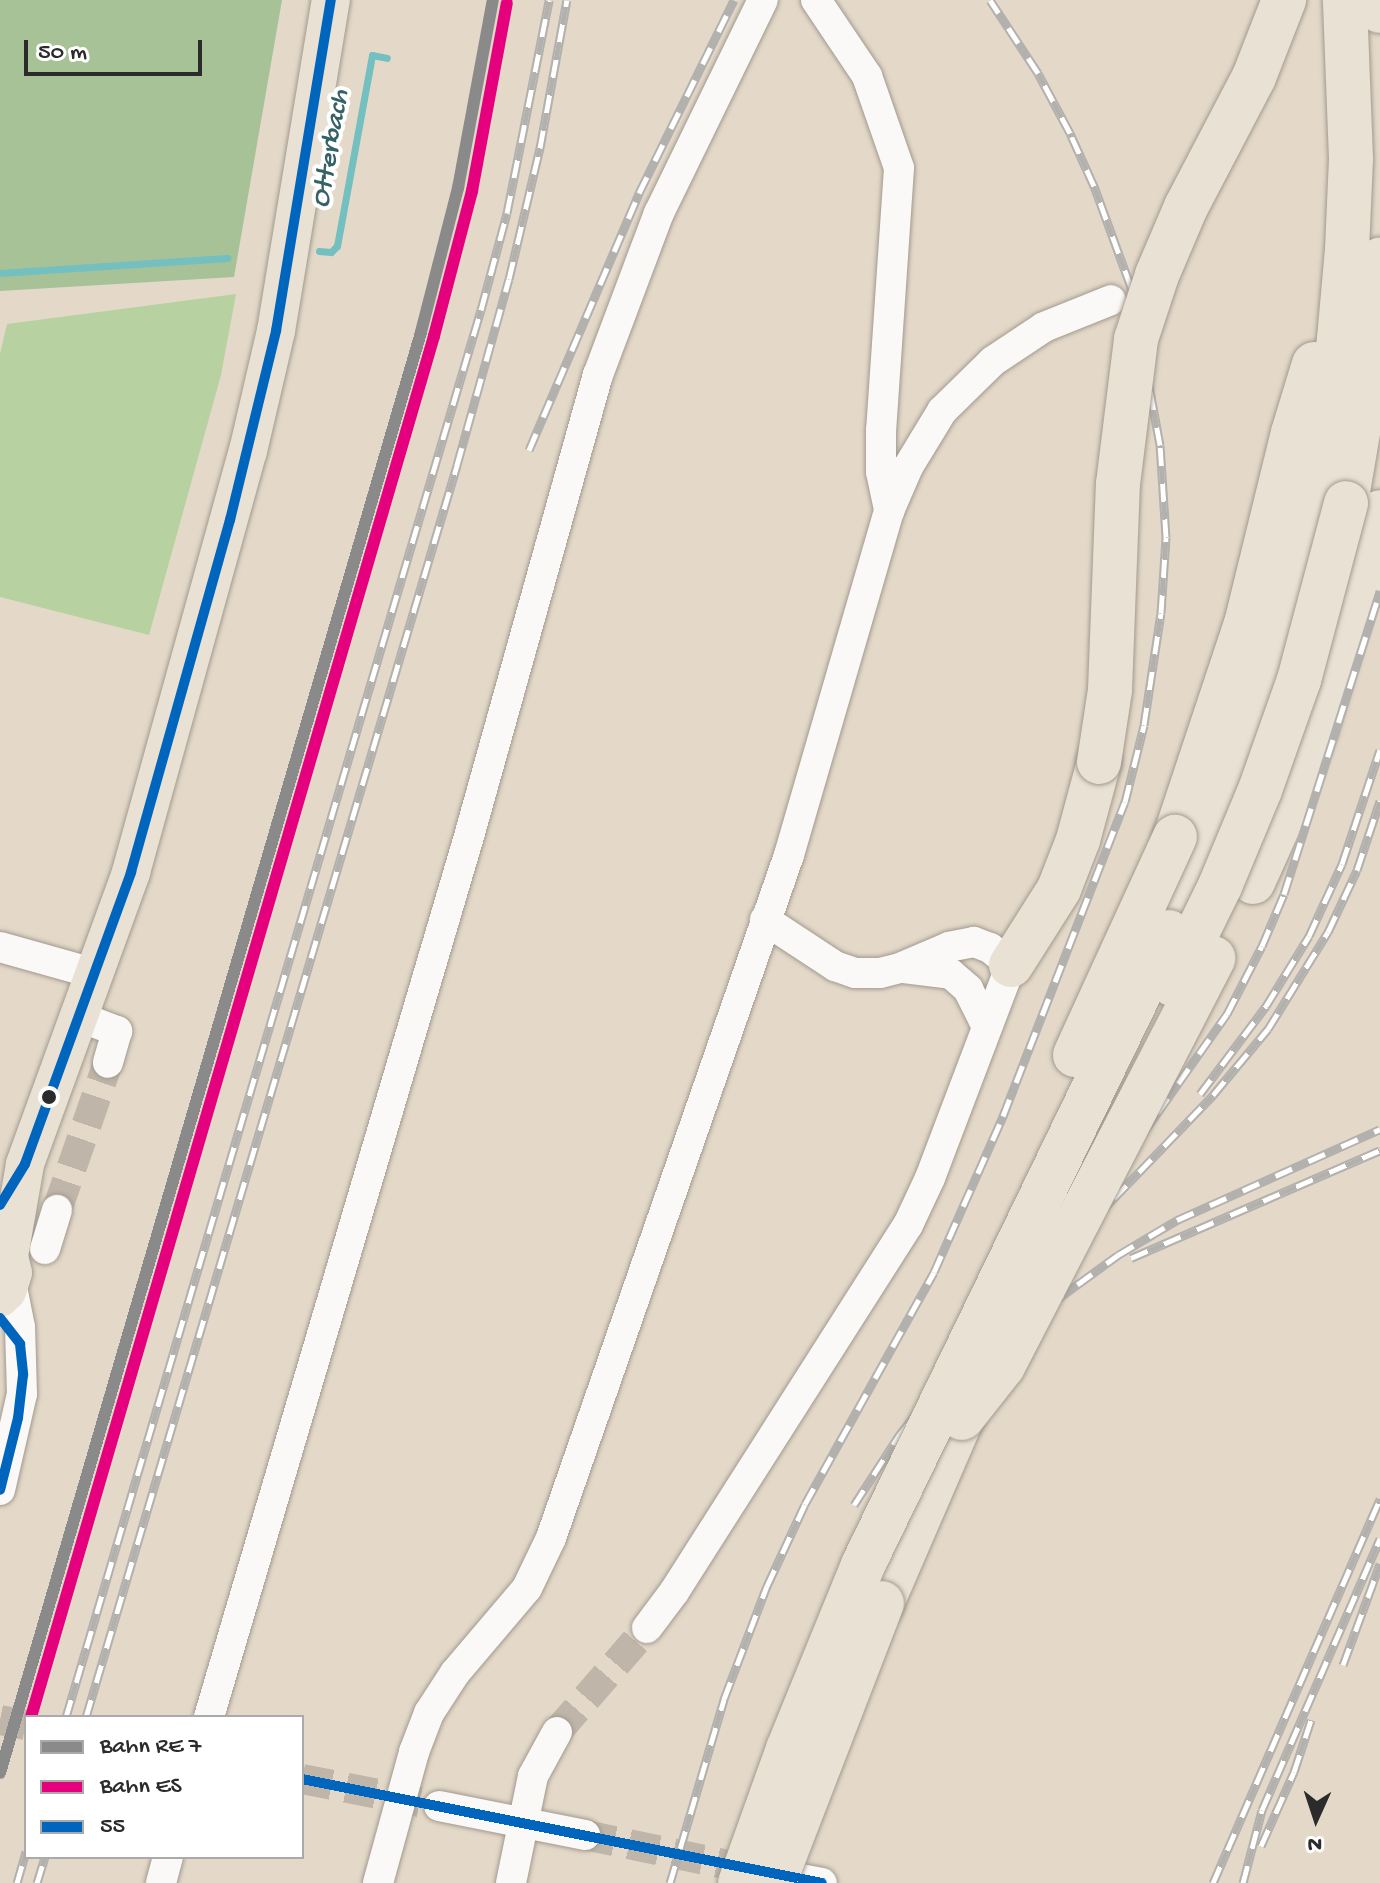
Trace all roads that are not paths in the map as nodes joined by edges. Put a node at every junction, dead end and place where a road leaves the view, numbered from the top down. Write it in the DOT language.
graph roads {
  1 [pos="331,0"];
  2 [pos="763,0"];
  3 [pos="816,0"];
  4 [pos="1284,0"];
  5 [pos="1328,0"];
  6 [pos="1345,0"];
  7 [pos="1379,0"];
  8 [pos="1380,11"];
  9 [pos="1380,260"];
  10 [pos="1111,300"];
  11 [pos="889,511"];
  12 [pos="1380,512"];
  13 [pos="1098,766"];
  14 [pos="765,920"];
  15 [pos="974,942"];
  16 [pos="0,947"];
  17 [pos="1011,965"];
  18 [pos="900,968"];
  19 [pos="96,974"];
  20 [pos="80,1017"];
  21 [pos="987,1027"];
  22 [pos="108,1063"];
  23 [pos="25,1164"];
  24 [pos="0,1205"];
  25 [pos="57,1210"];
  26 [pos="13,1266"];
  27 [pos="0,1318"];
  28 [pos="20,1344"];
  29 [pos="945,1422"];
  30 [pos="0,1490"];
  31 [pos="647,1628"];
  32 [pos="210,1715"];
  33 [pos="557,1732"];
  34 [pos="439,1806"];
  35 [pos="523,1823"];
  36 [pos="585,1835"];
  37 [pos="167,1859"];
  38 [pos="757,1878"];
  39 [pos="161,1883"];
  40 [pos="378,1883"];
  41 [pos="511,1883"];
  42 [pos="822,1883"];
  1 -- 19 [label="main road"];
  2 -- 32 [label="street"];
  3 -- 11 [label="street"];
  4 -- 13 [label="highway, bridge"];
  5 -- 29 [label="highway, bridge"];
  6 -- 29 [label="highway, bridge"];
  7 -- 8 [label="highway"];
  9 -- 29 [label="highway, bridge"];
  10 -- 11 [label="street"];
  11 -- 14 [label="street"];
  12 -- 29 [label="highway, bridge"];
  13 -- 15 [label="street"];
  13 -- 17 [label="highway"];
  14 -- 18 [label="street"];
  14 -- 40 [label="street"];
  15 -- 17 [label="street"];
  15 -- 18 [label="street"];
  16 -- 19 [label="street"];
  17 -- 21 [label="street"];
  18 -- 21 [label="street"];
  19 -- 20 [label="main road"];
  20 -- 22 [label="street"];
  20 -- 23 [label="main road"];
  21 -- 31 [label="street"];
  23 -- 24 [label="main road"];
  23 -- 26 [label="main road"];
  25 -- 26 [label="street"];
  26 -- 28 [label="street"];
  27 -- 28 [label="street"];
  28 -- 30 [label="street"];
  29 -- 38 [label="highway, bridge"];
  33 -- 35 [label="street"];
  34 -- 35 [label="street"];
  35 -- 36 [label="street"];
  35 -- 41 [label="street"];
  37 -- 39 [label="street"];
  38 -- 42 [label="street"];
}
